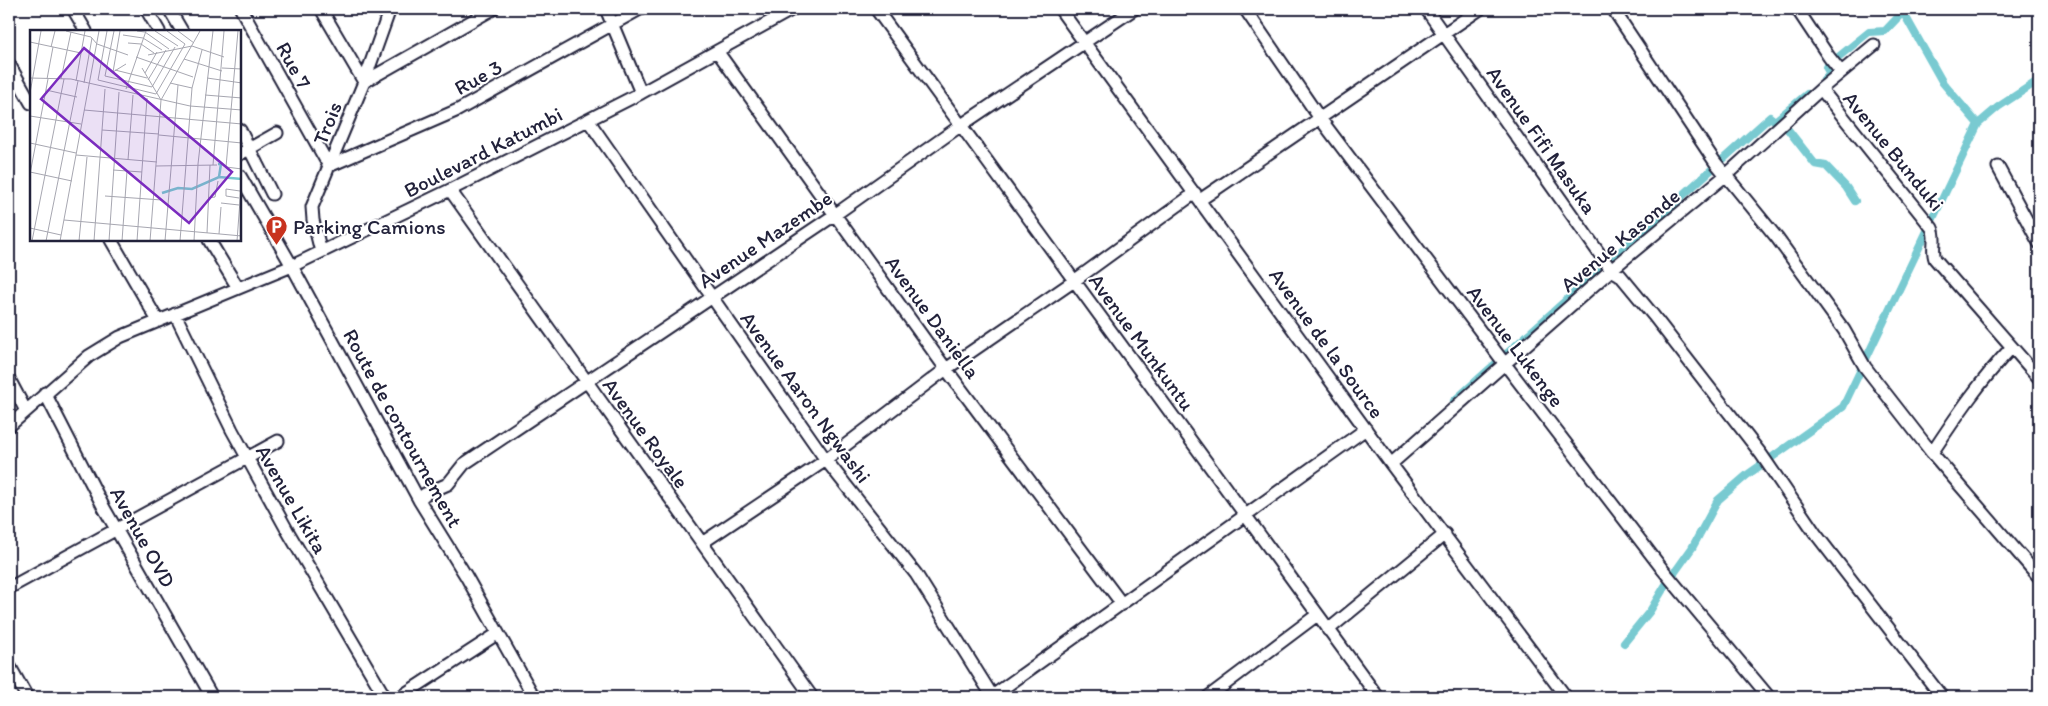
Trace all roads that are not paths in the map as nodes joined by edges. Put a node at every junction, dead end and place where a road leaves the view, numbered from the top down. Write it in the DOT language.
graph roads {
  1 [pos="73,9"];
  2 [pos="146,9"];
  3 [pos="169,9"];
  4 [pos="241,9"];
  5 [pos="321,9"];
  6 [pos="390,9"];
  7 [pos="493,9"];
  8 [pos="606,9"];
  9 [pos="640,9"];
  10 [pos="793,9"];
  11 [pos="876,9"];
  12 [pos="1060,9"];
  13 [pos="1134,9"];
  14 [pos="1245,9"];
  15 [pos="1426,9"];
  16 [pos="1480,9"];
  17 [pos="1613,9"];
  18 [pos="1797,9"];
  19 [pos="611,23"];
  20 [pos="85,30"];
  21 [pos="158,30"];
  22 [pos="181,30"];
  23 [pos="1443,33"];
  24 [pos="1084,42"];
  25 [pos="1874,45"];
  26 [pos="717,51"];
  27 [pos="9,66"];
  28 [pos="1839,69"];
  29 [pos="364,82"];
  30 [pos="1821,89"];
  31 [pos="641,92"];
  32 [pos="30,101"];
  33 [pos="1319,117"];
  34 [pos="588,120"];
  35 [pos="960,126"];
  36 [pos="277,133"];
  37 [pos="241,134"];
  38 [pos="245,152"];
  39 [pos="329,166"];
  40 [pos="1998,168"];
  41 [pos="1720,170"];
  42 [pos="241,178"];
  43 [pos="450,190"];
  44 [pos="272,194"];
  45 [pos="1197,197"];
  46 [pos="836,214"];
  47 [pos="112,241"];
  48 [pos="210,241"];
  49 [pos="2039,243"];
  50 [pos="321,252"];
  51 [pos="292,266"];
  52 [pos="1611,270"];
  53 [pos="1074,281"];
  54 [pos="238,288"];
  55 [pos="711,298"];
  56 [pos="175,314"];
  57 [pos="158,321"];
  58 [pos="2012,347"];
  59 [pos="2039,360"];
  60 [pos="1505,364"];
  61 [pos="2030,368"];
  62 [pos="946,369"];
  63 [pos="2039,378"];
  64 [pos="9,379"];
  65 [pos="586,382"];
  66 [pos="46,393"];
  67 [pos="26,411"];
  68 [pos="9,426"];
  69 [pos="1366,429"];
  70 [pos="278,441"];
  71 [pos="1932,453"];
  72 [pos="247,458"];
  73 [pos="826,460"];
  74 [pos="1390,464"];
  75 [pos="419,500"];
  76 [pos="1246,516"];
  77 [pos="117,530"];
  78 [pos="1445,534"];
  79 [pos="702,543"];
  80 [pos="2039,577"];
  81 [pos="9,588"];
  82 [pos="1122,604"];
  83 [pos="1318,615"];
  84 [pos="1328,630"];
  85 [pos="497,634"];
  86 [pos="9,665"];
  87 [pos="27,697"];
  88 [pos="212,697"];
  89 [pos="385,697"];
  90 [pos="400,697"];
  91 [pos="534,697"];
  92 [pos="812,697"];
  93 [pos="992,697"];
  94 [pos="1208,697"];
  95 [pos="1378,697"];
  96 [pos="1566,697"];
  97 [pos="1769,697"];
  98 [pos="1942,697"];
  1 -- 20 [label="street"];
  2 -- 21 [label="street"];
  3 -- 22 [label="street"];
  4 -- 39 [label="street, Rue 7"];
  5 -- 29 [label="street"];
  6 -- 29 [label="street, Trois"];
  7 -- 29 [label="street"];
  8 -- 19 [label="street"];
  9 -- 19 [label="street, Rue 3"];
  10 -- 26 [label="street, Boulevard Katumbi"];
  11 -- 35 [label="street, Avenue Munkuntu"];
  12 -- 24 [label="street, Avenue de la Source"];
  13 -- 24 [label="street, Avenue Mazembe"];
  14 -- 33 [label="street, Avenue Lukenge"];
  15 -- 23 [label="street, Avenue Fifi Masuka"];
  16 -- 23 [label="street"];
  17 -- 41 [label="street"];
  18 -- 28 [label="street, Avenue Bunduki"];
  19 -- 31 [label="street"];
  19 -- 39 [label="street, Rue 3"];
  23 -- 33 [label="street"];
  23 -- 52 [label="street, Avenue Fifi Masuka"];
  24 -- 35 [label="street, Avenue Mazembe"];
  24 -- 45 [label="street, Avenue de la Source"];
  25 -- 28 [label="street, Avenue Kasonde"];
  26 -- 31 [label="street, Boulevard Katumbi"];
  26 -- 46 [label="street, Avenue Daniella"];
  27 -- 32 [label="street"];
  28 -- 30 [label="street, Avenue Kasonde"];
  29 -- 39 [label="street, Trois"];
  30 -- 41 [label="street, Avenue Kasonde"];
  30 -- 58 [label="street, Avenue Bunduki"];
  31 -- 34 [label="street, Boulevard Katumbi"];
  33 -- 45 [label="street"];
  33 -- 60 [label="street, Avenue Lukenge"];
  34 -- 43 [label="street, Boulevard Katumbi"];
  34 -- 55 [label="street, Avenue Aaron Ngwashi"];
  35 -- 46 [label="street, Avenue Mazembe"];
  35 -- 53 [label="street, Avenue Munkuntu"];
  36 -- 38 [label="street"];
  37 -- 38 [label="street"];
  38 -- 44 [label="street"];
  39 -- 50 [label="street, Trois"];
  40 -- 49 [label="street"];
  41 -- 52 [label="street, Avenue Kasonde"];
  41 -- 71 [label="street"];
  42 -- 51 [label="street, Route de contournement"];
  43 -- 50 [label="street, Boulevard Katumbi"];
  43 -- 65 [label="street, Avenue Royale"];
  45 -- 53 [label="street"];
  45 -- 69 [label="street, Avenue de la Source"];
  46 -- 55 [label="street, Avenue Mazembe"];
  46 -- 62 [label="street, Avenue Daniella"];
  47 -- 57 [label="street"];
  48 -- 54 [label="street"];
  50 -- 51 [label="street, Boulevard Katumbi"];
  51 -- 54 [label="street, Boulevard Katumbi"];
  51 -- 75 [label="street, Route de contournement"];
  52 -- 60 [label="street, Avenue Kasonde"];
  52 -- 98 [label="street, Avenue Fifi Masuka"];
  53 -- 62 [label="street"];
  53 -- 76 [label="street, Avenue Munkuntu"];
  54 -- 56 [label="street, Boulevard Katumbi"];
  55 -- 65 [label="street, Avenue Mazembe"];
  55 -- 73 [label="street, Avenue Aaron Ngwashi"];
  56 -- 57 [label="street, Boulevard Katumbi"];
  56 -- 72 [label="street, Avenue Likita"];
  57 -- 66 [label="street, Boulevard Katumbi"];
  58 -- 61 [label="street, Avenue Bunduki"];
  58 -- 71 [label="street"];
  59 -- 61 [label="street"];
  60 -- 74 [label="street, Avenue Kasonde"];
  60 -- 97 [label="street, Avenue Lukenge"];
  61 -- 63 [label="street, Avenue Bunduki"];
  62 -- 73 [label="street"];
  62 -- 82 [label="street, Avenue Daniella"];
  64 -- 67 [label="street"];
  65 -- 75 [label="street, Avenue Mazembe"];
  65 -- 79 [label="street, Avenue Royale"];
  66 -- 67 [label="street, Boulevard Katumbi"];
  66 -- 77 [label="street, Avenue OVD"];
  67 -- 68 [label="street, Boulevard Katumbi"];
  69 -- 74 [label="street, Avenue de la Source"];
  69 -- 76 [label="street"];
  70 -- 72 [label="street"];
  71 -- 80 [label="street"];
  72 -- 77 [label="street"];
  72 -- 89 [label="street, Avenue Likita"];
  73 -- 79 [label="street"];
  73 -- 93 [label="street, Avenue Aaron Ngwashi"];
  74 -- 78 [label="street, Avenue de la Source"];
  75 -- 85 [label="street, Route de contournement"];
  76 -- 82 [label="street"];
  76 -- 83 [label="street, Avenue Munkuntu"];
  77 -- 81 [label="street"];
  77 -- 88 [label="street, Avenue OVD"];
  78 -- 84 [label="street"];
  78 -- 96 [label="street, Avenue de la Source"];
  79 -- 92 [label="street, Avenue Royale"];
  82 -- 93 [label="street"];
  83 -- 84 [label="street, Avenue Munkuntu"];
  83 -- 94 [label="street"];
  84 -- 95 [label="street, Avenue Munkuntu"];
  85 -- 90 [label="street"];
  85 -- 91 [label="street, Route de contournement"];
  86 -- 87 [label="street"];
}
